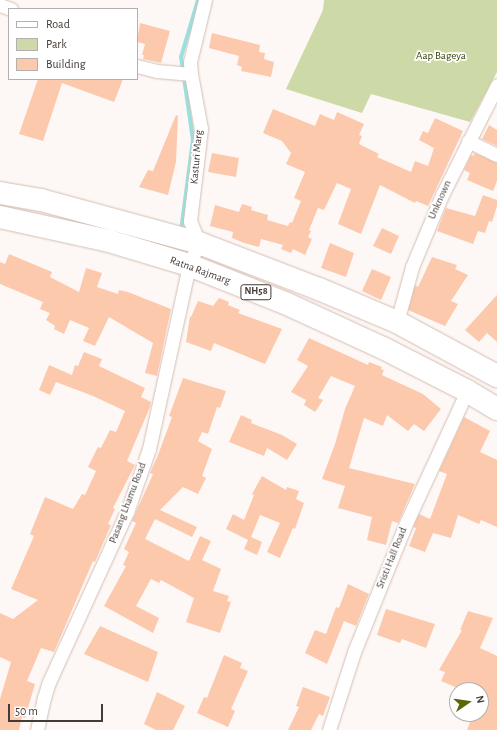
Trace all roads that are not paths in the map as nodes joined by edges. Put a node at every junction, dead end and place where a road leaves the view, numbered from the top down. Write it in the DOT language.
graph roads {
  1 [pos="205,0"];
  2 [pos="138,66"];
  3 [pos="191,74"];
  4 [pos="497,84"];
  5 [pos="468,141"];
  6 [pos="497,155"];
  7 [pos="0,193"];
  8 [pos="0,217"];
  9 [pos="199,243"];
  10 [pos="189,265"];
  11 [pos="397,322"];
  12 [pos="497,376"];
  13 [pos="467,391"];
  14 [pos="497,409"];
  15 [pos="38,730"];
  16 [pos="329,730"];
  1 -- 3 [label="street, Kasturi Marg"];
  2 -- 3 [label="street"];
  3 -- 9 [label="street, Kasturi Marg"];
  4 -- 5 [label="street, Unknown"];
  5 -- 6 [label="street"];
  5 -- 11 [label="street, Unknown"];
  7 -- 9 [label="highway, NH58"];
  8 -- 10 [label="highway, Ratna Rajmarg / NH58"];
  9 -- 10 [label="street"];
  9 -- 11 [label="highway, NH58"];
  10 -- 13 [label="highway, Ratna Rajmarg / NH58"];
  10 -- 15 [label="street, Pasang Lhamu Road"];
  11 -- 12 [label="highway, NH58"];
  13 -- 14 [label="highway, Ratna Rajmarg / NH58"];
  13 -- 16 [label="street, Sristi Hall Road"];
}
